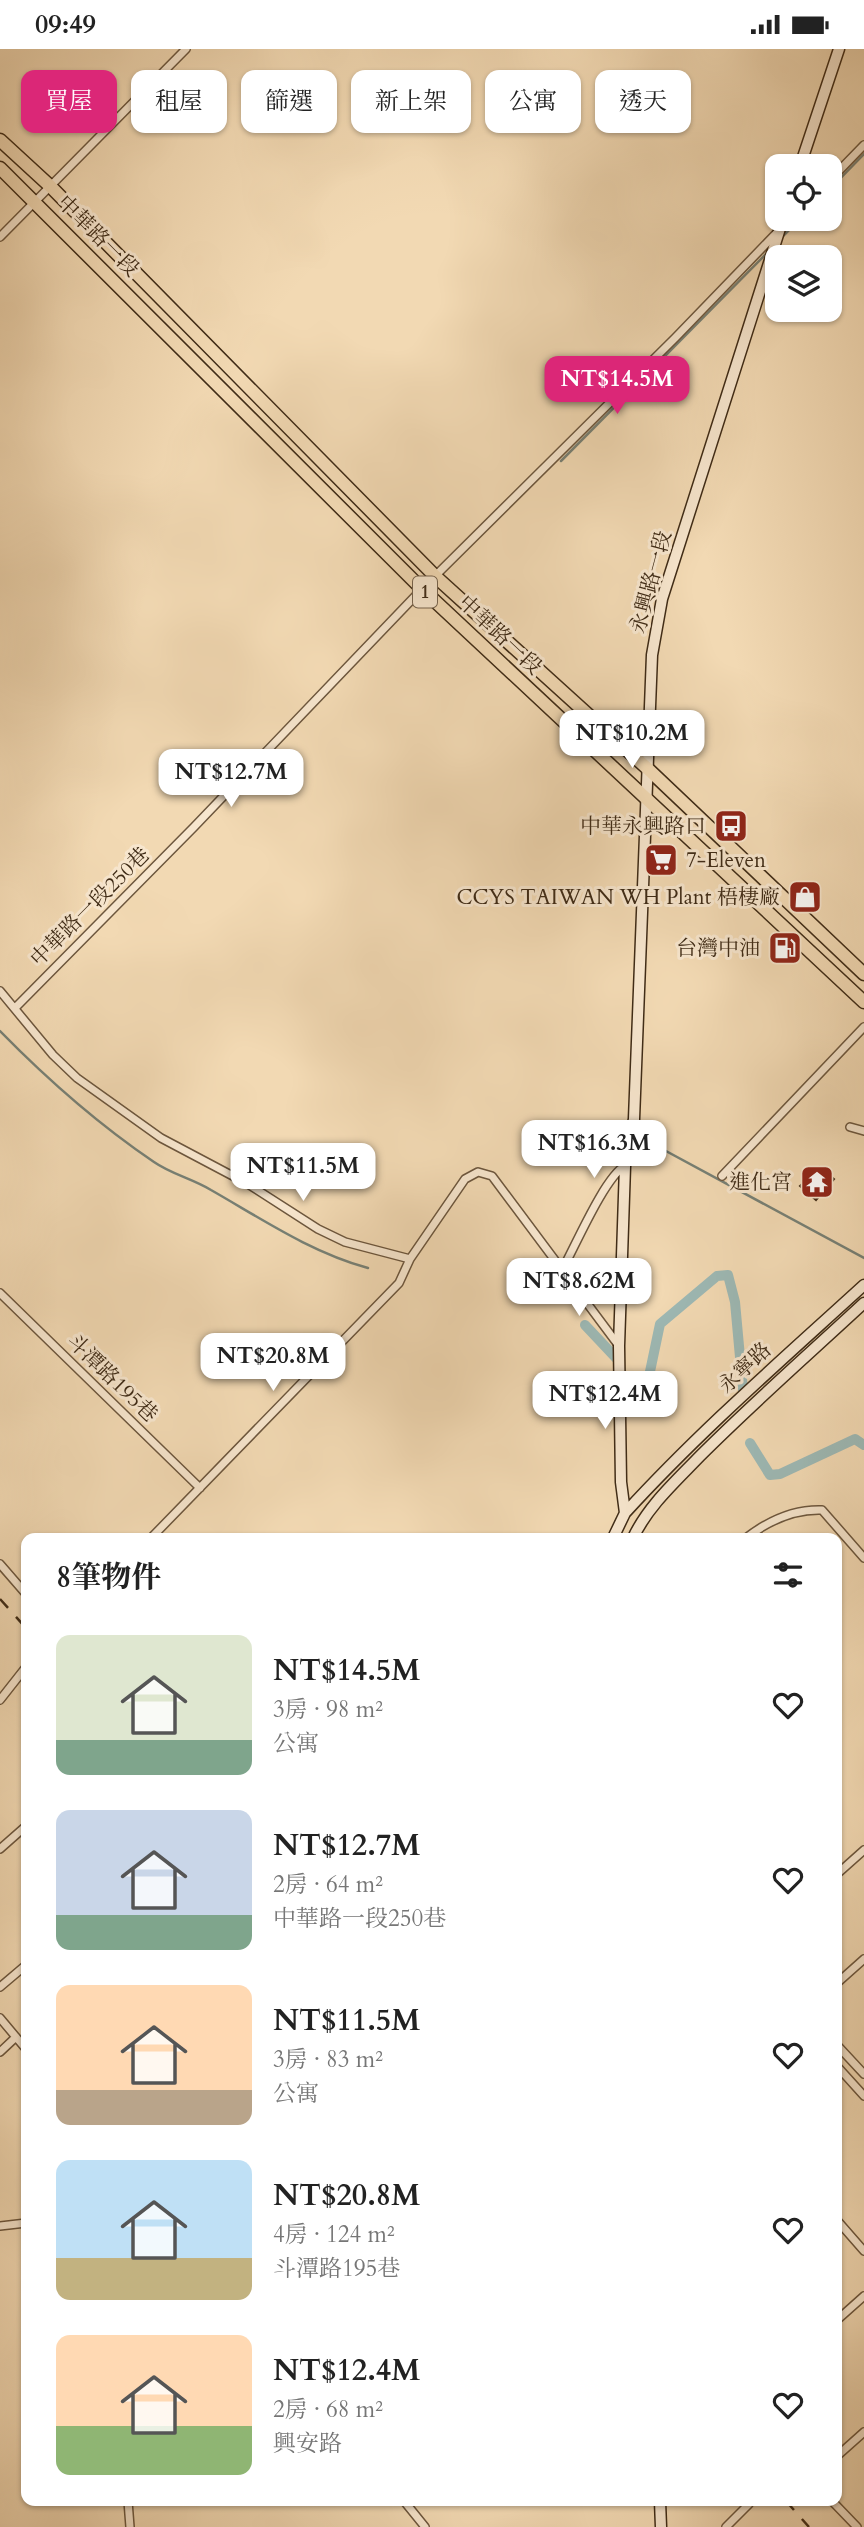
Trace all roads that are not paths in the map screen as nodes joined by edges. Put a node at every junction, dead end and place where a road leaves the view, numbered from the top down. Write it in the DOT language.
graph roads {
  1 [pos="186,49"];
  2 [pos="839,49"];
  3 [pos="0,140"];
  4 [pos="864,145"];
  5 [pos="804,154"];
  6 [pos="0,168"];
  7 [pos="842,168"];
  8 [pos="50,186"];
  9 [pos="36,201"];
  10 [pos="774,231"];
  11 [pos="779,231"];
  12 [pos="0,237"];
  13 [pos="436,577"];
  14 [pos="422,589"];
  15 [pos="648,769"];
  16 [pos="646,795"];
  17 [pos="864,974"];
  18 [pos="0,991"];
  19 [pos="864,1002"];
  20 [pos="16,1007"];
  21 [pos="864,1027"];
  22 [pos="850,1127"];
  23 [pos="864,1131"];
  24 [pos="625,1166"];
  25 [pos="722,1176"];
  26 [pos="410,1259"];
  27 [pos="561,1272"];
  28 [pos="864,1285"];
  29 [pos="0,1293"];
  30 [pos="864,1303"];
  31 [pos="618,1346"];
  32 [pos="200,1488"];
  33 [pos="625,1513"];
  34 [pos="640,1524"];
  35 [pos="156,1533"];
  36 [pos="615,1533"];
  37 [pos="636,1533"];
  38 [pos="753,1533"];
  39 [pos="864,1558"];
  40 [pos="0,1564"];
  41 [pos="21,1588"];
  42 [pos="21,1673"];
  43 [pos="0,1700"];
  44 [pos="21,1830"];
  45 [pos="0,1849"];
  46 [pos="864,1850"];
  47 [pos="842,1870"];
  48 [pos="864,1959"];
  49 [pos="21,1969"];
  50 [pos="842,1979"];
  51 [pos="0,1987"];
  52 [pos="0,2018"];
  53 [pos="16,2037"];
  54 [pos="21,2043"];
  55 [pos="842,2050"];
  56 [pos="0,2052"];
  57 [pos="842,2072"];
  58 [pos="864,2074"];
  59 [pos="864,2096"];
  60 [pos="21,2224"];
  61 [pos="0,2226"];
  62 [pos="842,2226"];
  63 [pos="864,2251"];
  64 [pos="864,2296"];
  65 [pos="842,2316"];
  66 [pos="864,2432"];
  67 [pos="842,2452"];
  68 [pos="128,2506"];
  69 [pos="408,2506"];
  70 [pos="660,2506"];
  71 [pos="748,2506"];
  72 [pos="837,2506"];
  73 [pos="130,2527"];
  74 [pos="425,2527"];
  75 [pos="661,2527"];
  76 [pos="726,2527"];
  77 [pos="857,2527"];
  1 -- 8 [label="street"];
  2 -- 5 [label="street"];
  3 -- 8 [label="main road, 中華路一段 / 1"];
  4 -- 7 [label="street"];
  6 -- 9 [label="main road, 中華路一段 / 1"];
  8 -- 9 [label="street"];
  8 -- 13 [label="main road, 中華路一段 / 1"];
  9 -- 12 [label="street"];
  9 -- 14 [label="main road, 中華路一段 / 1"];
  10 -- 13 [label="street, 中華路一段250巷"];
  11 -- 15 [label="street, 永興路一段"];
  13 -- 14 [label="street, 中華路一段250巷"];
  13 -- 15 [label="main road, 中華路一段 / 1"];
  14 -- 16 [label="main road, 中華路一段 / 1"];
  14 -- 20 [label="street, 中華路一段250巷"];
  15 -- 16 [label="street, 永興路一段"];
  15 -- 17 [label="main road, 中華路一段 / 1"];
  16 -- 19 [label="main road, 中華路一段 / 1"];
  16 -- 24 [label="street, 永興路一段"];
  18 -- 20 [label="street"];
  20 -- 26 [label="street"];
  21 -- 25 [label="street"];
  22 -- 23 [label="street"];
  24 -- 27 [label="street"];
  24 -- 31 [label="street, 永興路一段"];
  26 -- 27 [label="street"];
  26 -- 32 [label="street"];
  27 -- 31 [label="street"];
  28 -- 33 [label="street, 永寧路"];
  29 -- 32 [label="street, 斗潭路195巷"];
  30 -- 34 [label="street, 永寧路"];
  31 -- 33 [label="street, 永興路一段"];
  32 -- 35 [label="street"];
  33 -- 34 [label="street"];
  33 -- 36 [label="street"];
  34 -- 37 [label="street, 永寧路"];
  38 -- 39 [label="street"];
  40 -- 41 [label="street"];
  42 -- 43 [label="street"];
  44 -- 45 [label="street"];
  46 -- 47 [label="street"];
  48 -- 50 [label="street"];
  49 -- 51 [label="street"];
  52 -- 53 [label="street"];
  53 -- 54 [label="street"];
  53 -- 56 [label="street"];
  55 -- 58 [label="street"];
  57 -- 59 [label="street"];
  60 -- 61 [label="street"];
  62 -- 63 [label="street"];
  64 -- 65 [label="street"];
  66 -- 67 [label="street"];
  68 -- 73 [label="street"];
  69 -- 74 [label="street"];
  70 -- 75 [label="street"];
  71 -- 76 [label="street"];
  72 -- 77 [label="street"];
}
